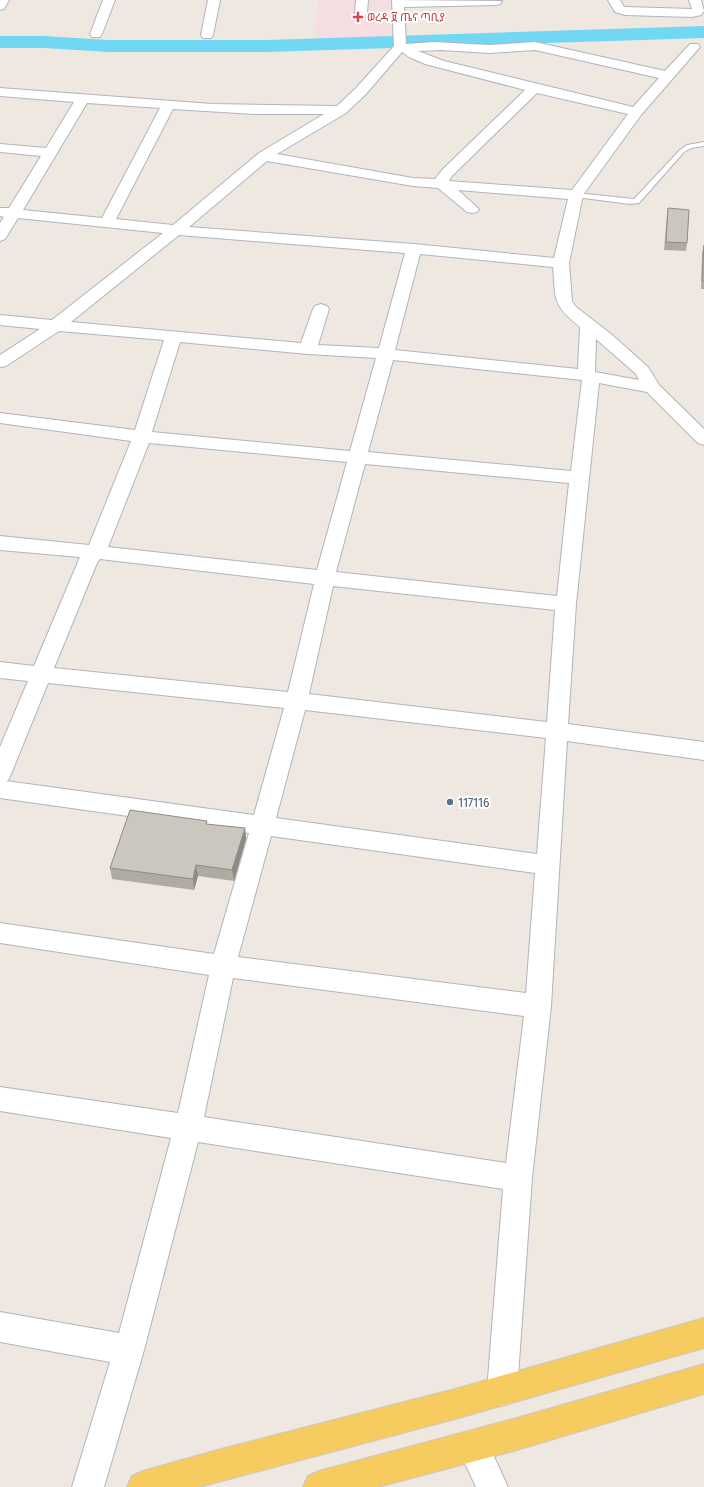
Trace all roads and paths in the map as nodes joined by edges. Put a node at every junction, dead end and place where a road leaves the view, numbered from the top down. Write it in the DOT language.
graph roads {
  1 [pos="3,0"];
  2 [pos="108,0"];
  3 [pos="214,0"];
  4 [pos="362,0"];
  5 [pos="614,0"];
  6 [pos="695,0"];
  7 [pos="398,1"];
  8 [pos="496,1"];
  9 [pos="0,6"];
  10 [pos="361,13"];
  11 [pos="96,34"];
  12 [pos="207,34"];
  13 [pos="402,43"];
  14 [pos="694,47"];
  15 [pos="669,76"];
  16 [pos="534,88"];
  17 [pos="0,92"];
  18 [pos="83,98"];
  19 [pos="169,104"];
  20 [pos="341,110"];
  21 [pos="290,111"];
  22 [pos="636,112"];
  23 [pos="307,130"];
  24 [pos="704,144"];
  25 [pos="0,148"];
  26 [pos="49,153"];
  27 [pos="264,156"];
  28 [pos="442,185"];
  29 [pos="576,196"];
  30 [pos="472,209"];
  31 [pos="8,212"];
  32 [pos="107,222"];
  33 [pos="176,230"];
  34 [pos="0,236"];
  35 [pos="414,249"];
  36 [pos="561,263"];
  37 [pos="321,310"];
  38 [pos="0,320"];
  39 [pos="55,326"];
  40 [pos="588,326"];
  41 [pos="173,337"];
  42 [pos="308,349"];
  43 [pos="387,354"];
  44 [pos="0,362"];
  45 [pos="588,376"];
  46 [pos="653,388"];
  47 [pos="0,418"];
  48 [pos="142,437"];
  49 [pos="704,439"];
  50 [pos="357,457"];
  51 [pos="579,478"];
  52 [pos="0,543"];
  53 [pos="96,552"];
  54 [pos="325,578"];
  55 [pos="566,604"];
  56 [pos="0,670"];
  57 [pos="42,675"];
  58 [pos="297,701"];
  59 [pos="556,732"];
  60 [pos="704,751"];
  61 [pos="0,774"];
  62 [pos="0,789"];
  63 [pos="264,825"];
  64 [pos="549,865"];
  65 [pos="0,933"];
  66 [pos="224,966"];
  67 [pos="538,1006"];
  68 [pos="0,1100"];
  69 [pos="188,1127"];
  70 [pos="518,1178"];
  71 [pos="0,1327"];
  72 [pos="704,1333"];
  73 [pos="129,1350"];
  74 [pos="704,1379"];
  75 [pos="502,1390"];
  76 [pos="473,1446"];
  77 [pos="88,1487"];
  78 [pos="143,1487"];
  79 [pos="319,1487"];
  80 [pos="492,1487"];
  1 -- 9 [label="street"];
  2 -- 11 [label="street"];
  3 -- 12 [label="street"];
  4 -- 10 [label="street"];
  5 -- 6 [label="street"];
  7 -- 8 [label="street"];
  7 -- 13 [label="street"];
  13 -- 15 [label="street"];
  13 -- 16 [label="street"];
  13 -- 20 [label="street"];
  14 -- 15 [label="street"];
  15 -- 22 [label="street"];
  16 -- 22 [label="street"];
  16 -- 28 [label="street"];
  17 -- 18 [label="street"];
  18 -- 19 [label="street"];
  18 -- 26 [label="street"];
  19 -- 21 [label="street"];
  19 -- 32 [label="street"];
  20 -- 21 [label="street"];
  20 -- 23 [label="street"];
  21 -- 23 [label="street"];
  22 -- 29 [label="street"];
  23 -- 27 [label="street"];
  24 -- 29 [label="lane"];
  25 -- 26 [label="street"];
  26 -- 31 [label="street"];
  27 -- 28 [label="street"];
  27 -- 33 [label="street"];
  28 -- 29 [label="street"];
  28 -- 30 [label="street"];
  29 -- 36 [label="street"];
  31 -- 32 [label="street"];
  31 -- 34 [label="street"];
  32 -- 33 [label="street"];
  33 -- 35 [label="street"];
  33 -- 39 [label="street"];
  35 -- 36 [label="street"];
  35 -- 43 [label="street"];
  36 -- 40 [label="street"];
  37 -- 42 [label="street"];
  38 -- 39 [label="street"];
  39 -- 41 [label="street"];
  39 -- 44 [label="street"];
  40 -- 45 [label="street"];
  40 -- 46 [label="street"];
  41 -- 42 [label="street"];
  41 -- 48 [label="street"];
  42 -- 43 [label="street"];
  43 -- 45 [label="street"];
  43 -- 50 [label="street"];
  45 -- 46 [label="street"];
  45 -- 51 [label="street"];
  46 -- 49 [label="street"];
  47 -- 48 [label="street"];
  48 -- 50 [label="street"];
  48 -- 53 [label="street"];
  50 -- 51 [label="street"];
  50 -- 54 [label="street"];
  51 -- 55 [label="street"];
  52 -- 53 [label="street"];
  53 -- 54 [label="street"];
  53 -- 57 [label="street"];
  54 -- 55 [label="street"];
  54 -- 58 [label="street"];
  55 -- 59 [label="street"];
  56 -- 57 [label="street"];
  57 -- 58 [label="street"];
  57 -- 61 [label="street"];
  58 -- 59 [label="street"];
  58 -- 63 [label="street"];
  59 -- 60 [label="street"];
  59 -- 64 [label="street"];
  62 -- 63 [label="street"];
  63 -- 64 [label="street"];
  63 -- 66 [label="street"];
  64 -- 67 [label="street"];
  65 -- 66 [label="street"];
  66 -- 67 [label="street"];
  66 -- 69 [label="street"];
  67 -- 70 [label="street"];
  68 -- 69 [label="street"];
  69 -- 70 [label="street"];
  69 -- 73 [label="street"];
  70 -- 75 [label="street"];
  71 -- 73 [label="street"];
  72 -- 75 [label="main road"];
  73 -- 77 [label="street"];
  74 -- 76 [label="main road"];
  75 -- 78 [label="main road"];
  76 -- 79 [label="main road"];
  76 -- 80 [label="street"];
}
